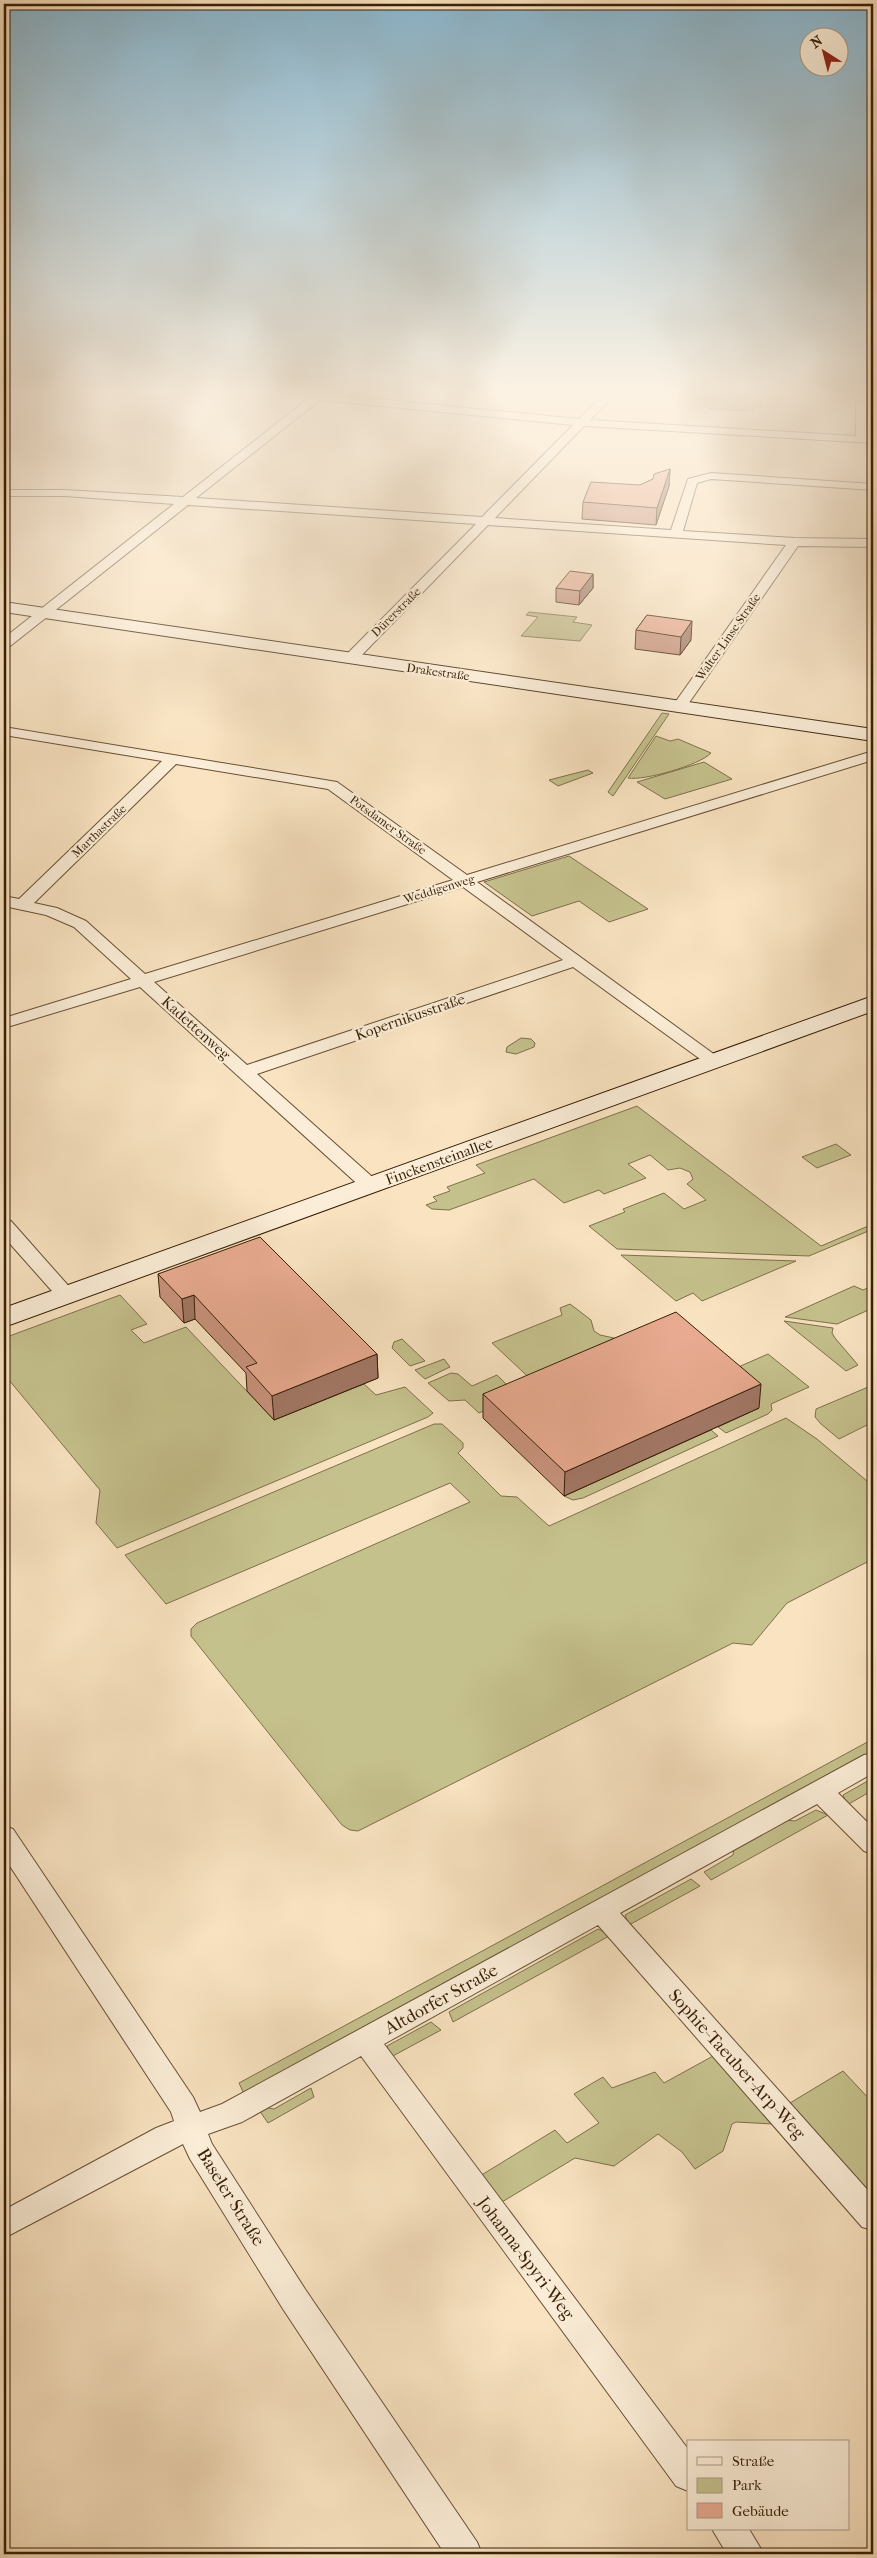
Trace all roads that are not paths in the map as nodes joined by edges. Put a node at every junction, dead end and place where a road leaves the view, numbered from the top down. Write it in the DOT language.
graph roads {
  1 [pos="170,513"];
  2 [pos="371,513"];
  3 [pos="493,513"];
  4 [pos="682,513"];
  5 [pos="485,521"];
  6 [pos="676,534"];
  7 [pos="794,542"];
  8 [pos="873,544"];
  9 [pos="4,607"];
  10 [pos="42,613"];
  11 [pos="4,644"];
  12 [pos="350,659"];
  13 [pos="679,707"];
  14 [pos="4,731"];
  15 [pos="873,736"];
  16 [pos="873,754"];
  17 [pos="173,759"];
  18 [pos="465,881"];
  19 [pos="4,901"];
  20 [pos="24,904"];
  21 [pos="575,961"];
  22 [pos="144,980"];
  23 [pos="873,1003"];
  24 [pos="4,1023"];
  25 [pos="713,1060"];
  26 [pos="244,1072"];
  27 [pos="371,1186"];
  28 [pos="4,1225"];
  29 [pos="66,1296"];
  30 [pos="4,1318"];
  31 [pos="873,1762"];
  32 [pos="820,1791"];
  33 [pos="6,1843"];
  34 [pos="873,1844"];
  35 [pos="602,1911"];
  36 [pos="364,2040"];
  37 [pos="191,2126"];
  38 [pos="873,2217"];
  39 [pos="4,2225"];
  40 [pos="687,2474"];
  41 [pos="730,2530"];
  42 [pos="465,2554"];
  43 [pos="747,2554"];
  1 -- 10 [label="street"];
  2 -- 5 [label="street"];
  3 -- 5 [label="street, Dürerstraße"];
  4 -- 6 [label="street"];
  5 -- 6 [label="street"];
  5 -- 12 [label="street, Dürerstraße"];
  6 -- 7 [label="street"];
  7 -- 8 [label="street"];
  7 -- 13 [label="street, Walter-Linse-Straße"];
  9 -- 10 [label="main road, Drakestraße"];
  10 -- 11 [label="street"];
  10 -- 12 [label="main road, Drakestraße"];
  12 -- 13 [label="main road, Drakestraße"];
  13 -- 15 [label="main road, Drakestraße"];
  14 -- 17 [label="street, Potsdamer Straße"];
  16 -- 18 [label="street, Weddigenweg"];
  17 -- 18 [label="street, Potsdamer Straße"];
  17 -- 20 [label="street, Marthastraße"];
  18 -- 21 [label="street, Potsdamer Straße"];
  18 -- 22 [label="street, Weddigenweg"];
  19 -- 20 [label="street, Kadettenweg"];
  20 -- 22 [label="street, Kadettenweg"];
  21 -- 25 [label="street, Potsdamer Straße"];
  21 -- 26 [label="street, Kopernikusstraße"];
  22 -- 24 [label="street, Weddigenweg"];
  22 -- 26 [label="street, Kadettenweg"];
  23 -- 25 [label="main road, Finckensteinallee"];
  25 -- 27 [label="main road, Finckensteinallee"];
  26 -- 27 [label="street, Kadettenweg"];
  27 -- 29 [label="main road, Finckensteinallee"];
  28 -- 29 [label="street"];
  29 -- 30 [label="main road, Finckensteinallee"];
  31 -- 32 [label="street, Altdorfer Straße"];
  32 -- 34 [label="street"];
  32 -- 35 [label="street, Altdorfer Straße"];
  33 -- 37 [label="street, Baseler Straße"];
  35 -- 36 [label="street, Altdorfer Straße"];
  35 -- 38 [label="street, Sophie-Taeuber-Arp-Weg"];
  36 -- 37 [label="street, Altdorfer Straße"];
  36 -- 40 [label="street, Johanna-Spyri-Weg"];
  37 -- 39 [label="street, Altdorfer Straße"];
  37 -- 42 [label="street, Baseler Straße"];
  41 -- 43 [label="street"];
}
